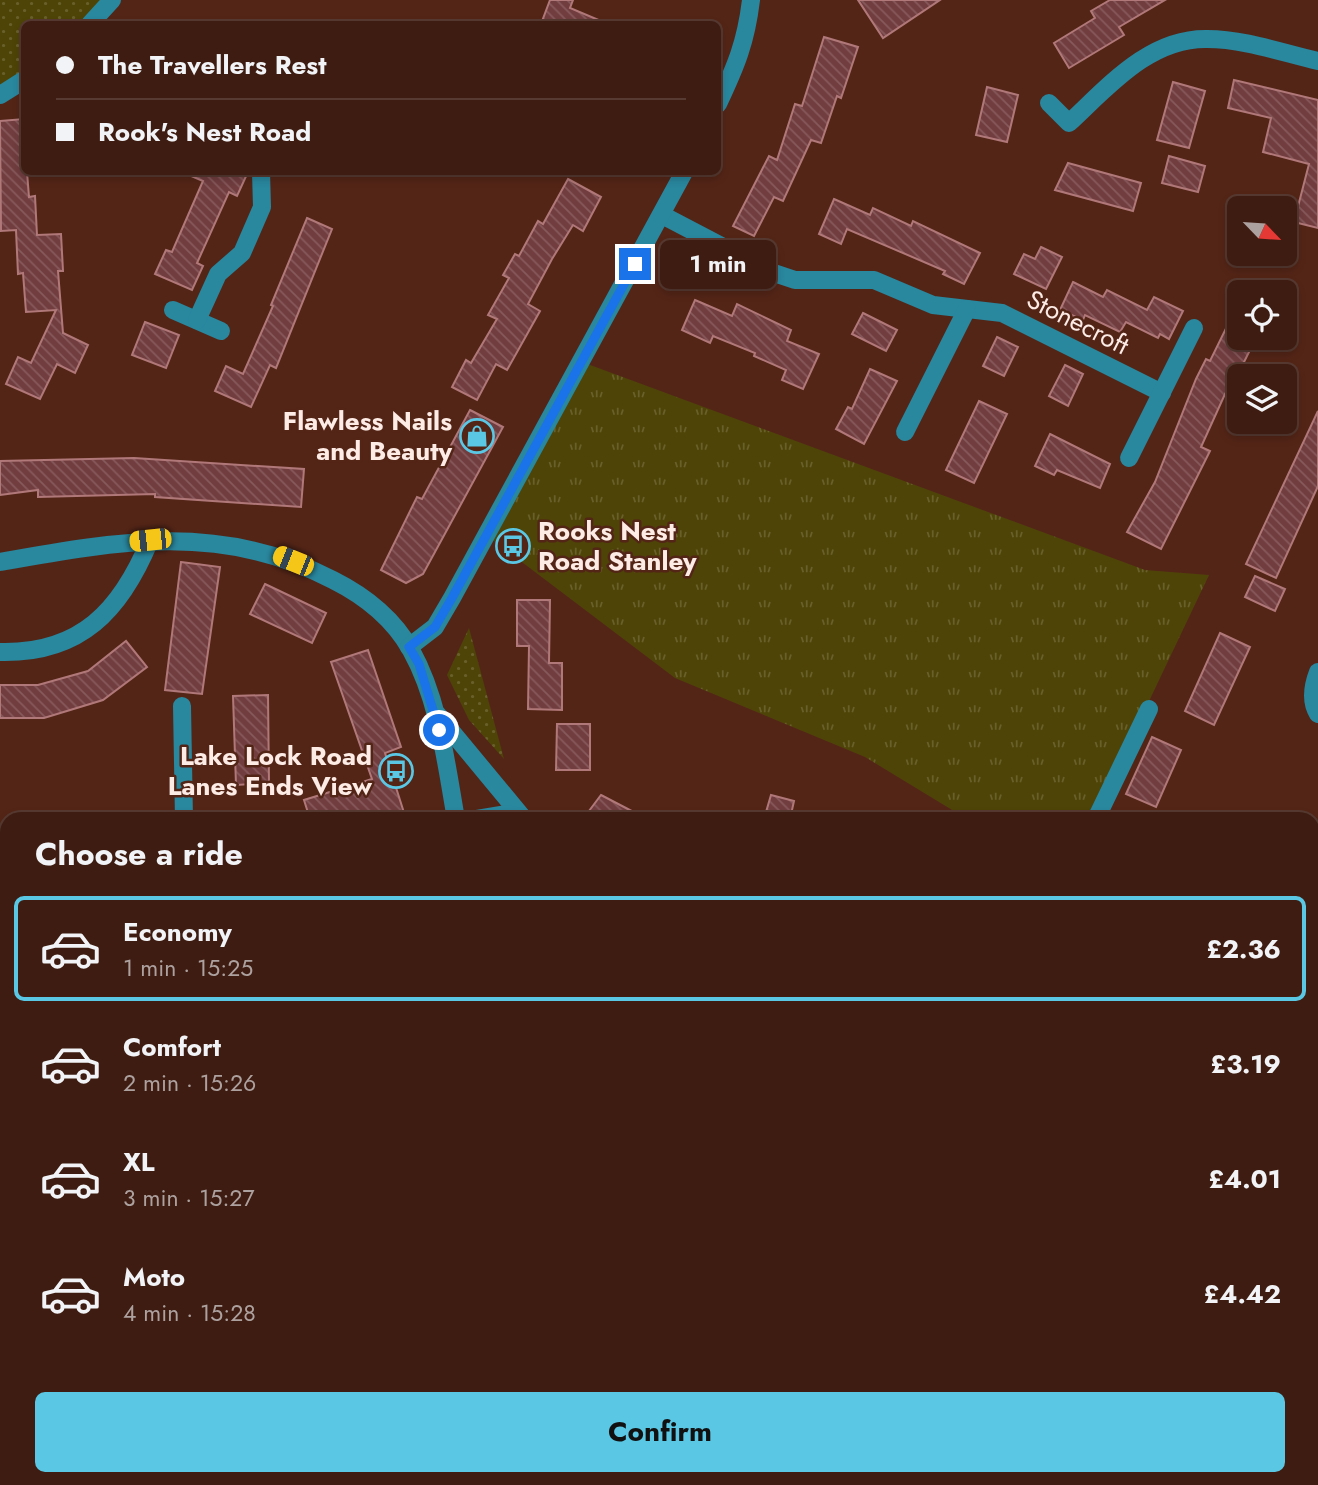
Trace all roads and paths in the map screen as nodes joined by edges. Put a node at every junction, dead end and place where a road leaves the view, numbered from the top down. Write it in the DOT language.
graph roads {
  1 [pos="112,0"];
  2 [pos="767,0"];
  3 [pos="750,6"];
  4 [pos="93,21"];
  5 [pos="1318,61"];
  6 [pos="21,82"];
  7 [pos="0,95"];
  8 [pos="721,98"];
  9 [pos="1049,103"];
  10 [pos="261,175"];
  11 [pos="682,175"];
  12 [pos="662,215"];
  13 [pos="967,309"];
  14 [pos="173,310"];
  15 [pos="197,320"];
  16 [pos="1194,328"];
  17 [pos="220,331"];
  18 [pos="1162,393"];
  19 [pos="905,432"];
  20 [pos="1129,458"];
  21 [pos="150,540"];
  22 [pos="0,562"];
  23 [pos="409,647"];
  24 [pos="0,652"];
  25 [pos="1318,672"];
  26 [pos="182,706"];
  27 [pos="433,708"];
  28 [pos="1149,709"];
  29 [pos="1318,713"];
  30 [pos="184,812"];
  31 [pos="455,812"];
  32 [pos="518,812"];
  33 [pos="1099,812"];
  1 -- 4 [label="street"];
  2 -- 3 [label="street"];
  3 -- 8 [label="street"];
  5 -- 9 [label="street"];
  6 -- 7 [label="street"];
  10 -- 15 [label="street"];
  11 -- 12 [label="street"];
  12 -- 13 [label="street, Stonecroft"];
  12 -- 23 [label="street"];
  13 -- 18 [label="street, Stonecroft"];
  13 -- 19 [label="street"];
  14 -- 15 [label="street"];
  15 -- 17 [label="street"];
  16 -- 18 [label="street"];
  18 -- 20 [label="street"];
  21 -- 22 [label="street"];
  21 -- 23 [label="street"];
  21 -- 24 [label="street"];
  23 -- 27 [label="street"];
  25 -- 29 [label="street"];
  26 -- 30 [label="street"];
  27 -- 31 [label="street"];
  27 -- 32 [label="street"];
  28 -- 33 [label="street"];
}
